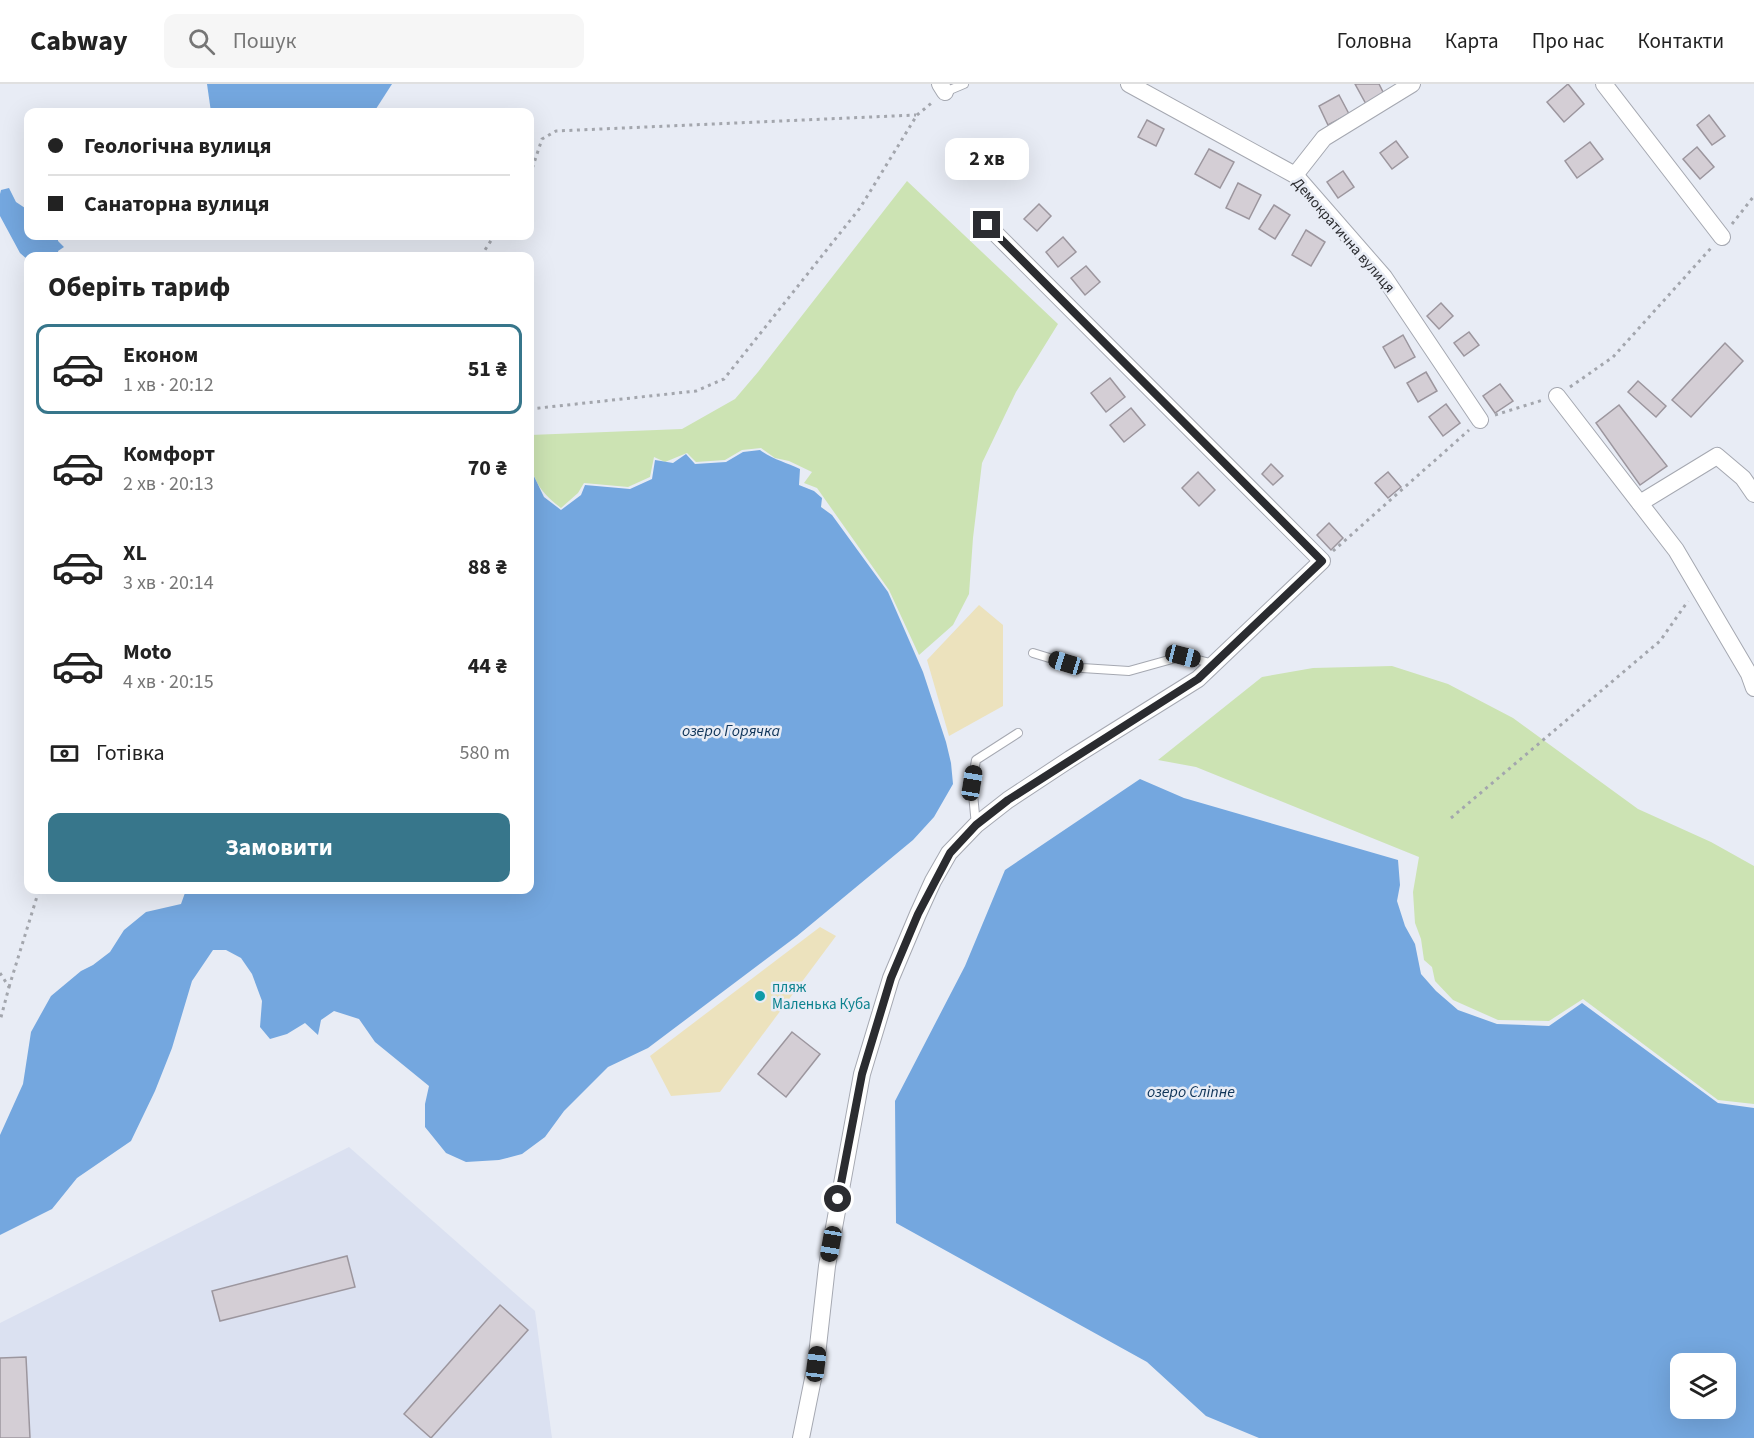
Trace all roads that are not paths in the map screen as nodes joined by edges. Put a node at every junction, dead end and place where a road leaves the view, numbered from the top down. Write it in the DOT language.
graph roads {
  1 [pos="964,84"];
  2 [pos="1129,84"];
  3 [pos="1412,84"];
  4 [pos="1604,84"];
  5 [pos="942,88"];
  6 [pos="1295,176"];
  7 [pos="987,225"];
  8 [pos="1722,237"];
  9 [pos="1557,396"];
  10 [pos="1480,420"];
  11 [pos="1749,478"];
  12 [pos="1754,494"];
  13 [pos="1640,503"];
  14 [pos="1033,653"];
  15 [pos="1215,664"];
  16 [pos="1754,688"];
  17 [pos="1018,733"];
  18 [pos="976,825"];
  19 [pos="801,1438"];
  1 -- 5 [label="lane"];
  2 -- 6 [label="street, Демократична вулиця"];
  3 -- 6 [label="street"];
  4 -- 8 [label="street"];
  6 -- 10 [label="street, Демократична вулиця"];
  7 -- 15 [label="street"];
  9 -- 13 [label="street"];
  11 -- 12 [label="street"];
  11 -- 13 [label="street"];
  13 -- 16 [label="street"];
  14 -- 15 [label="lane"];
  15 -- 18 [label="street"];
  17 -- 18 [label="lane"];
  18 -- 19 [label="street"];
}
